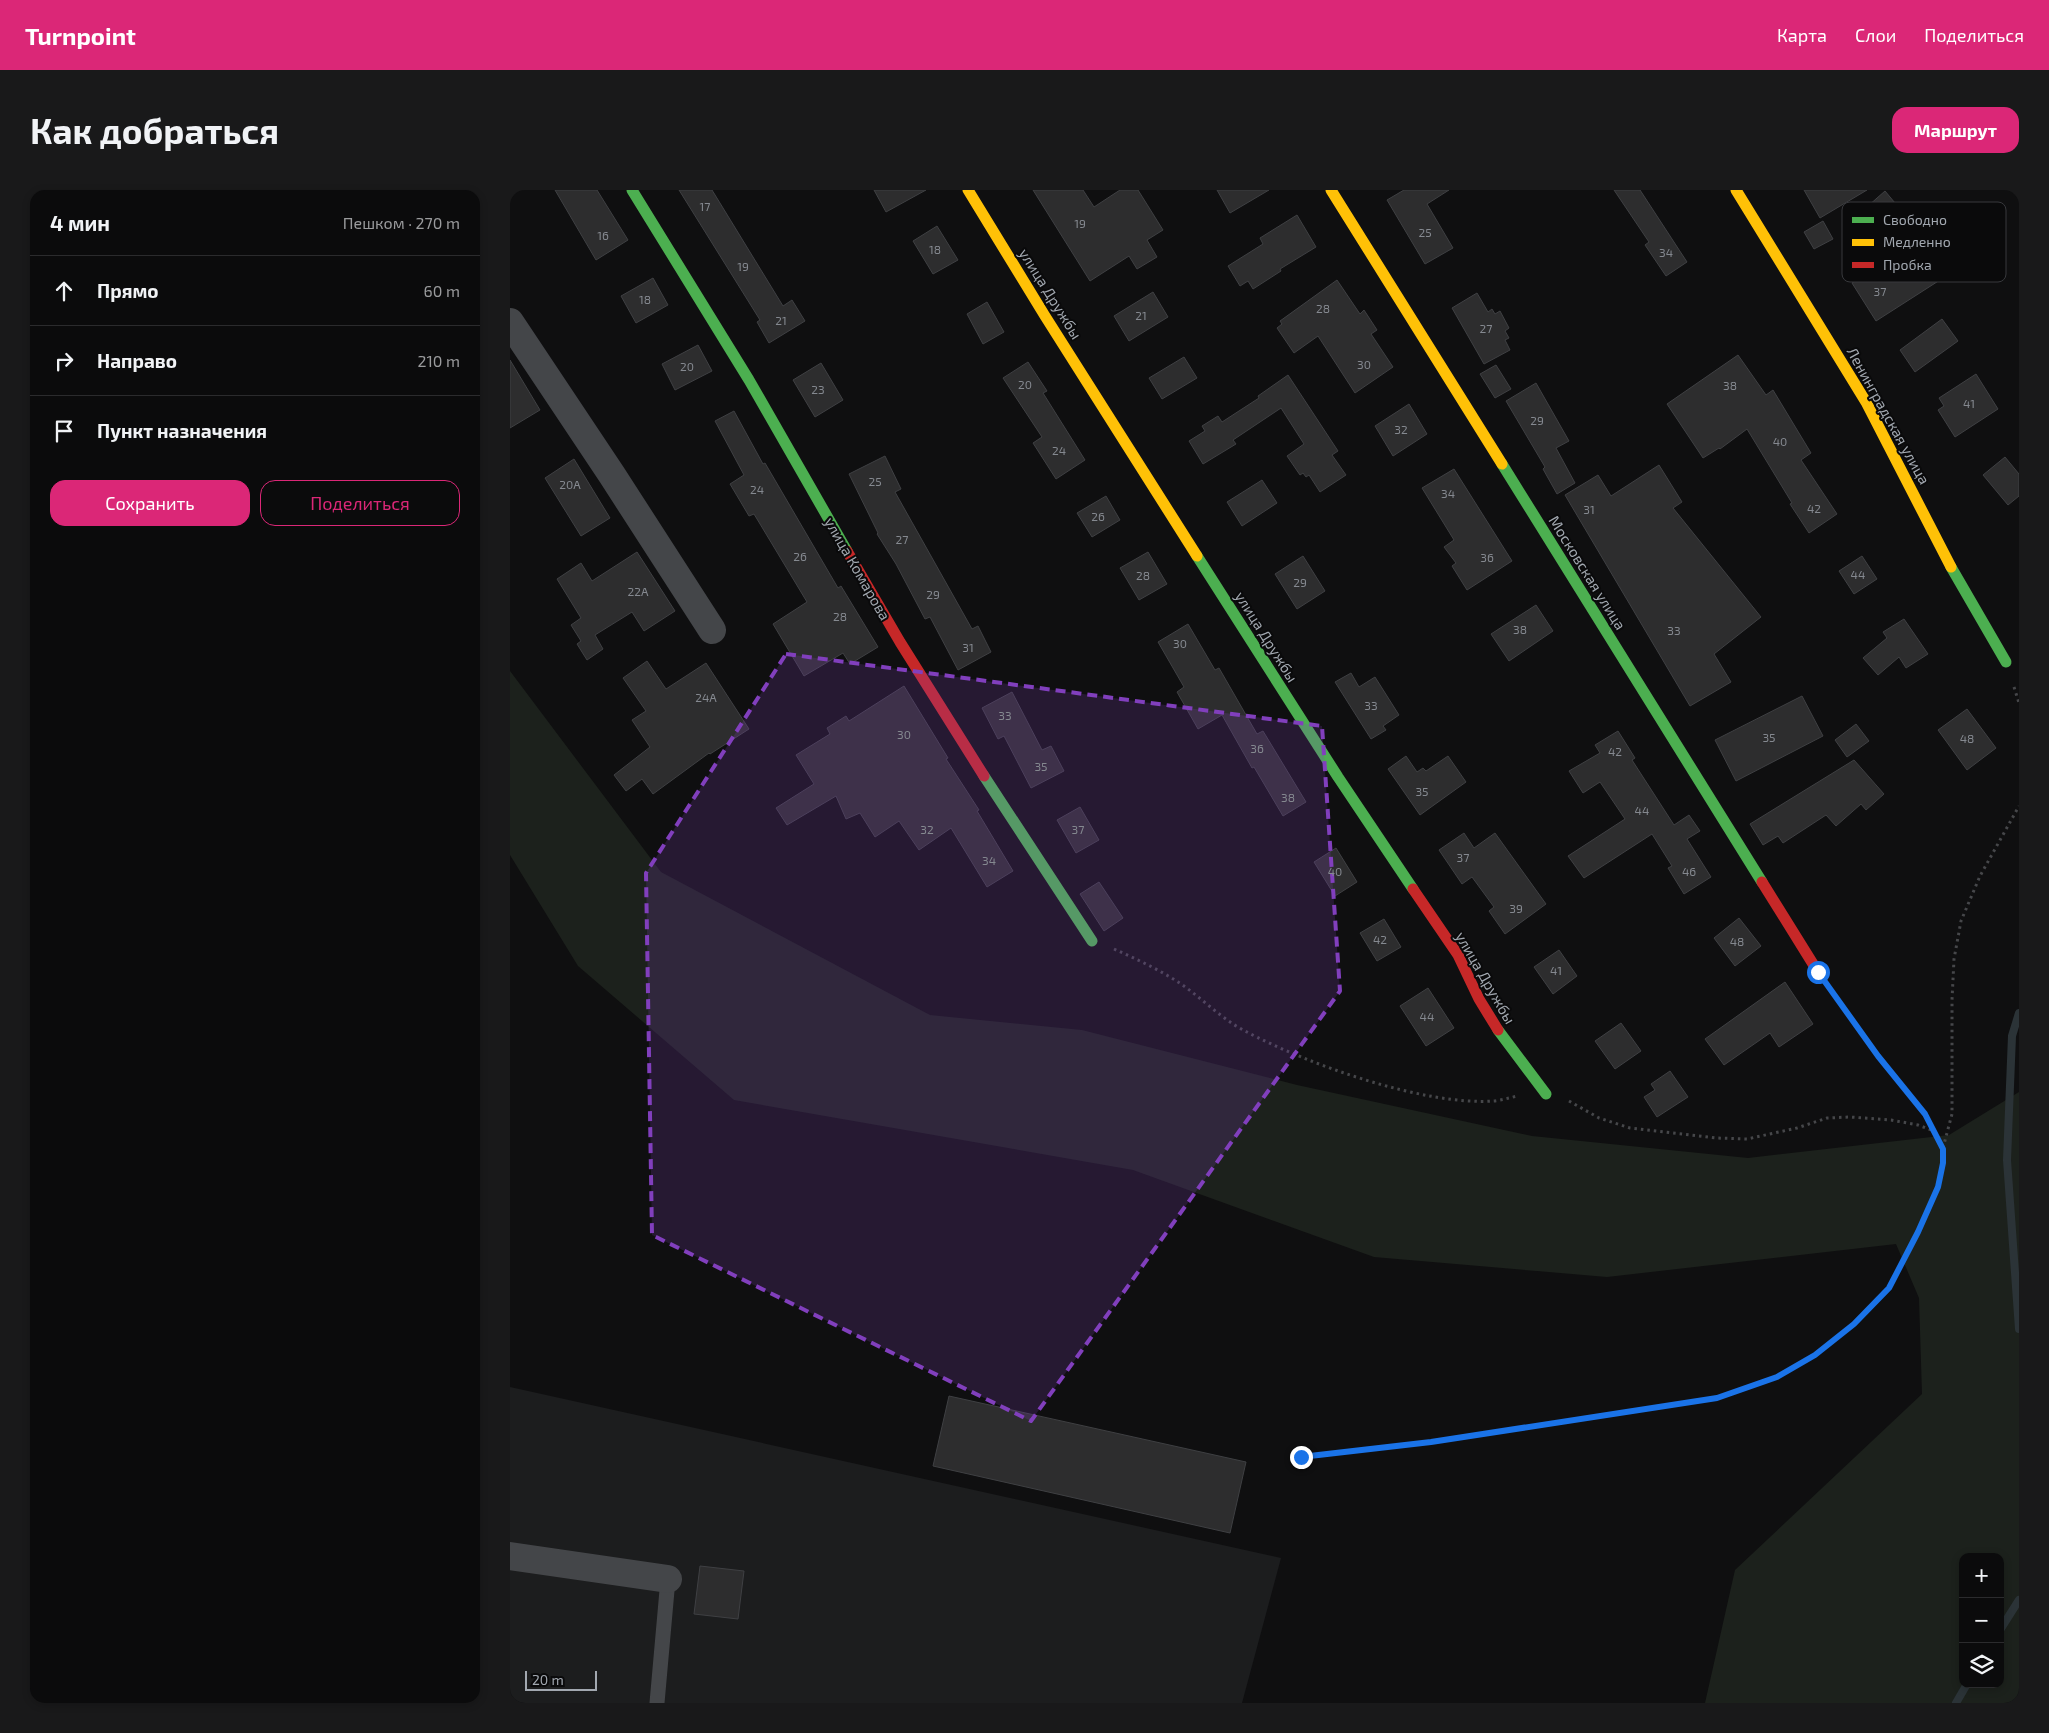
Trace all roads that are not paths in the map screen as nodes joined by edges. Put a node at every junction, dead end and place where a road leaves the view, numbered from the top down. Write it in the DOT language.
graph roads {
  1 [pos="632,190"];
  2 [pos="968,190"];
  3 [pos="1331,190"];
  4 [pos="1736,190"];
  5 [pos="510,322"];
  6 [pos="712,630"];
  7 [pos="2006,662"];
  8 [pos="1092,941"];
  9 [pos="1818,972"];
  10 [pos="1546,1094"];
  11 [pos="510,1556"];
  12 [pos="668,1579"];
  13 [pos="657,1703"];
  1 -- 8 [label="street, улица Комарова"];
  2 -- 10 [label="street, улица Дружбы"];
  3 -- 9 [label="street, Московская улица"];
  4 -- 7 [label="street, Ленинградская улица"];
  5 -- 6 [label="street"];
  11 -- 12 [label="street"];
  12 -- 13 [label="lane"];
}
